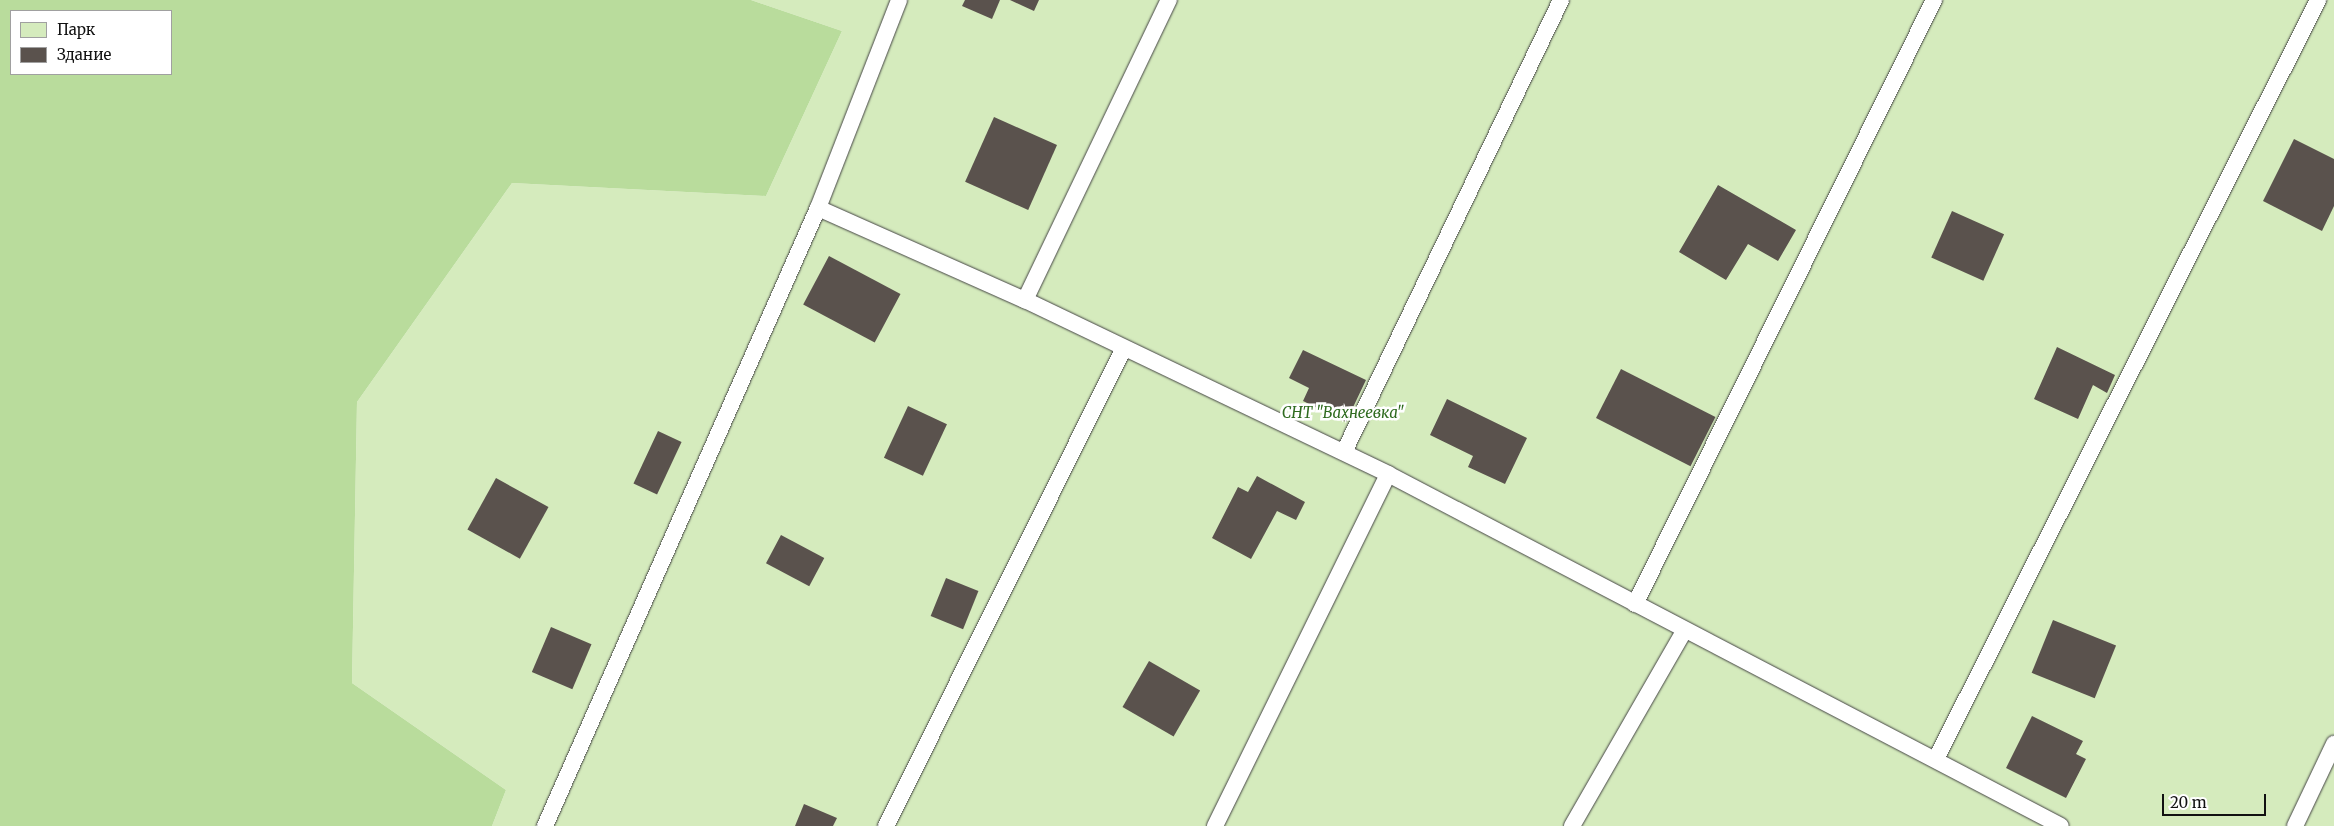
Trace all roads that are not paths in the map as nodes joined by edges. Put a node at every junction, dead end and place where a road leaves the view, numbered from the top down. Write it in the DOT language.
graph roads {
  1 [pos="899,0"];
  2 [pos="1169,0"];
  3 [pos="1561,0"];
  4 [pos="1934,0"];
  5 [pos="2318,0"];
  6 [pos="818,208"];
  7 [pos="1025,300"];
  8 [pos="1123,350"];
  9 [pos="1344,452"];
  10 [pos="1388,474"];
  11 [pos="1635,604"];
  12 [pos="1684,631"];
  13 [pos="2334,744"];
  14 [pos="1936,759"];
  15 [pos="545,826"];
  16 [pos="886,826"];
  17 [pos="1215,826"];
  18 [pos="1572,826"];
  19 [pos="2061,826"];
  20 [pos="2295,826"];
  1 -- 6 [label="lane"];
  2 -- 7 [label="lane"];
  3 -- 9 [label="lane"];
  4 -- 11 [label="lane"];
  5 -- 14 [label="lane"];
  6 -- 7 [label="lane"];
  6 -- 15 [label="lane"];
  7 -- 8 [label="lane"];
  8 -- 9 [label="lane"];
  8 -- 16 [label="lane"];
  9 -- 10 [label="lane"];
  10 -- 11 [label="lane"];
  10 -- 17 [label="lane"];
  11 -- 12 [label="lane"];
  12 -- 14 [label="lane"];
  12 -- 18 [label="lane"];
  13 -- 20 [label="lane"];
  14 -- 19 [label="lane"];
}
